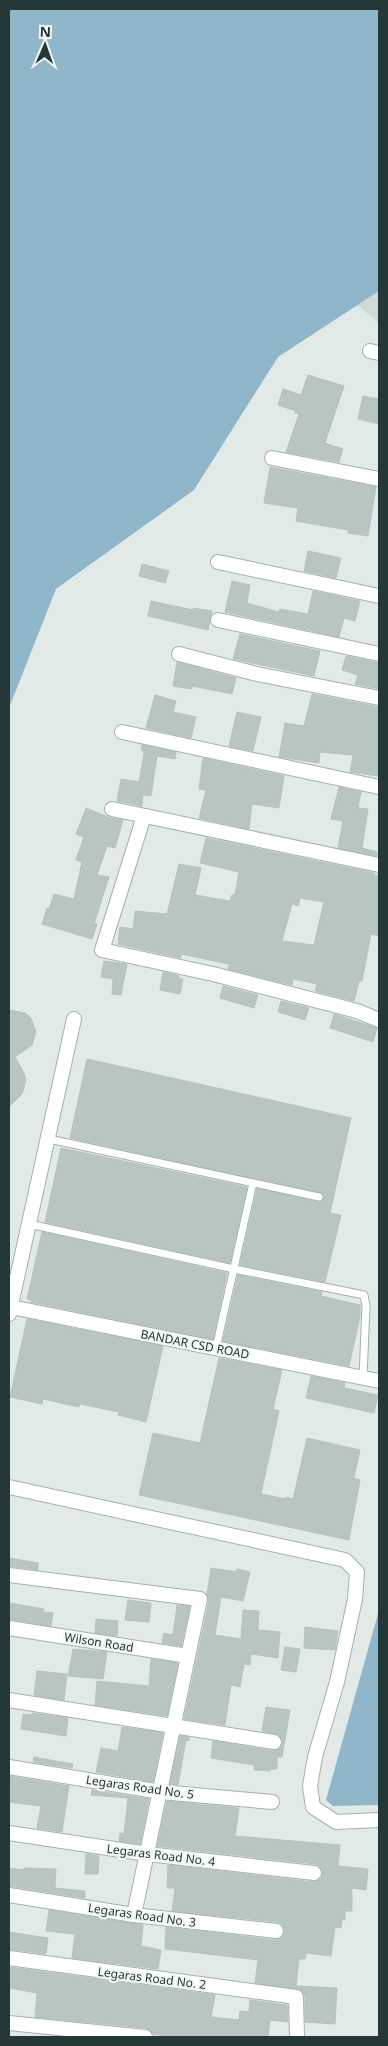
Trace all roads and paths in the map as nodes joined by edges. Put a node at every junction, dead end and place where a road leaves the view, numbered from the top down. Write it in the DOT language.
graph roads {
  1 [pos="272,458"];
  2 [pos="379,479"];
  3 [pos="218,562"];
  4 [pos="379,596"];
  5 [pos="218,620"];
  6 [pos="179,654"];
  7 [pos="379,654"];
  8 [pos="379,698"];
  9 [pos="122,732"];
  10 [pos="379,787"];
  11 [pos="112,809"];
  12 [pos="144,816"];
  13 [pos="379,866"];
  14 [pos="74,1019"];
  15 [pos="379,1020"];
  16 [pos="48,1139"];
  17 [pos="253,1183"];
  18 [pos="319,1197"];
  19 [pos="29,1224"];
  20 [pos="234,1269"];
  21 [pos="10,1311"];
  22 [pos="216,1348"];
  23 [pos="363,1378"];
  24 [pos="379,1381"];
  25 [pos="9,1487"];
  26 [pos="9,1575"];
  27 [pos="9,1628"];
  28 [pos="188,1656"];
  29 [pos="9,1700"];
  30 [pos="174,1725"];
  31 [pos="274,1742"];
  32 [pos="9,1767"];
  33 [pos="161,1792"];
  34 [pos="272,1802"];
  35 [pos="379,1820"];
  36 [pos="9,1833"];
  37 [pos="147,1854"];
  38 [pos="314,1874"];
  39 [pos="9,1895"];
  40 [pos="134,1915"];
  41 [pos="276,1932"];
  42 [pos="9,1958"];
  43 [pos="9,2023"];
  44 [pos="145,2037"];
  45 [pos="297,2037"];
  1 -- 2 [label="street"];
  3 -- 4 [label="street"];
  5 -- 7 [label="street"];
  6 -- 8 [label="street"];
  9 -- 10 [label="street"];
  11 -- 12 [label="street"];
  12 -- 13 [label="street"];
  12 -- 15 [label="street"];
  14 -- 16 [label="street"];
  16 -- 17 [label="lane"];
  16 -- 19 [label="street"];
  17 -- 18 [label="lane"];
  17 -- 20 [label="lane"];
  19 -- 20 [label="lane"];
  19 -- 21 [label="street"];
  20 -- 22 [label="lane"];
  20 -- 23 [label="lane"];
  21 -- 22 [label="street, BANDAR CSD ROAD"];
  22 -- 23 [label="street, BANDAR CSD ROAD"];
  23 -- 24 [label="street, BANDAR CSD ROAD"];
  25 -- 35 [label="street"];
  26 -- 28 [label="street"];
  27 -- 28 [label="street, Wilson Road"];
  28 -- 30 [label="street"];
  29 -- 30 [label="street"];
  30 -- 31 [label="street"];
  30 -- 33 [label="street"];
  32 -- 33 [label="street, Legaras Road No. 5"];
  33 -- 34 [label="street, Legaras Road No. 5"];
  33 -- 37 [label="street"];
  36 -- 37 [label="street, Legaras Road No. 4"];
  37 -- 38 [label="street, Legaras Road No. 4"];
  37 -- 40 [label="street"];
  39 -- 40 [label="street, Legaras Road No. 3"];
  40 -- 41 [label="street, Legaras Road No. 3"];
  42 -- 45 [label="street, Legaras Road No. 2"];
  43 -- 44 [label="street"];
}
